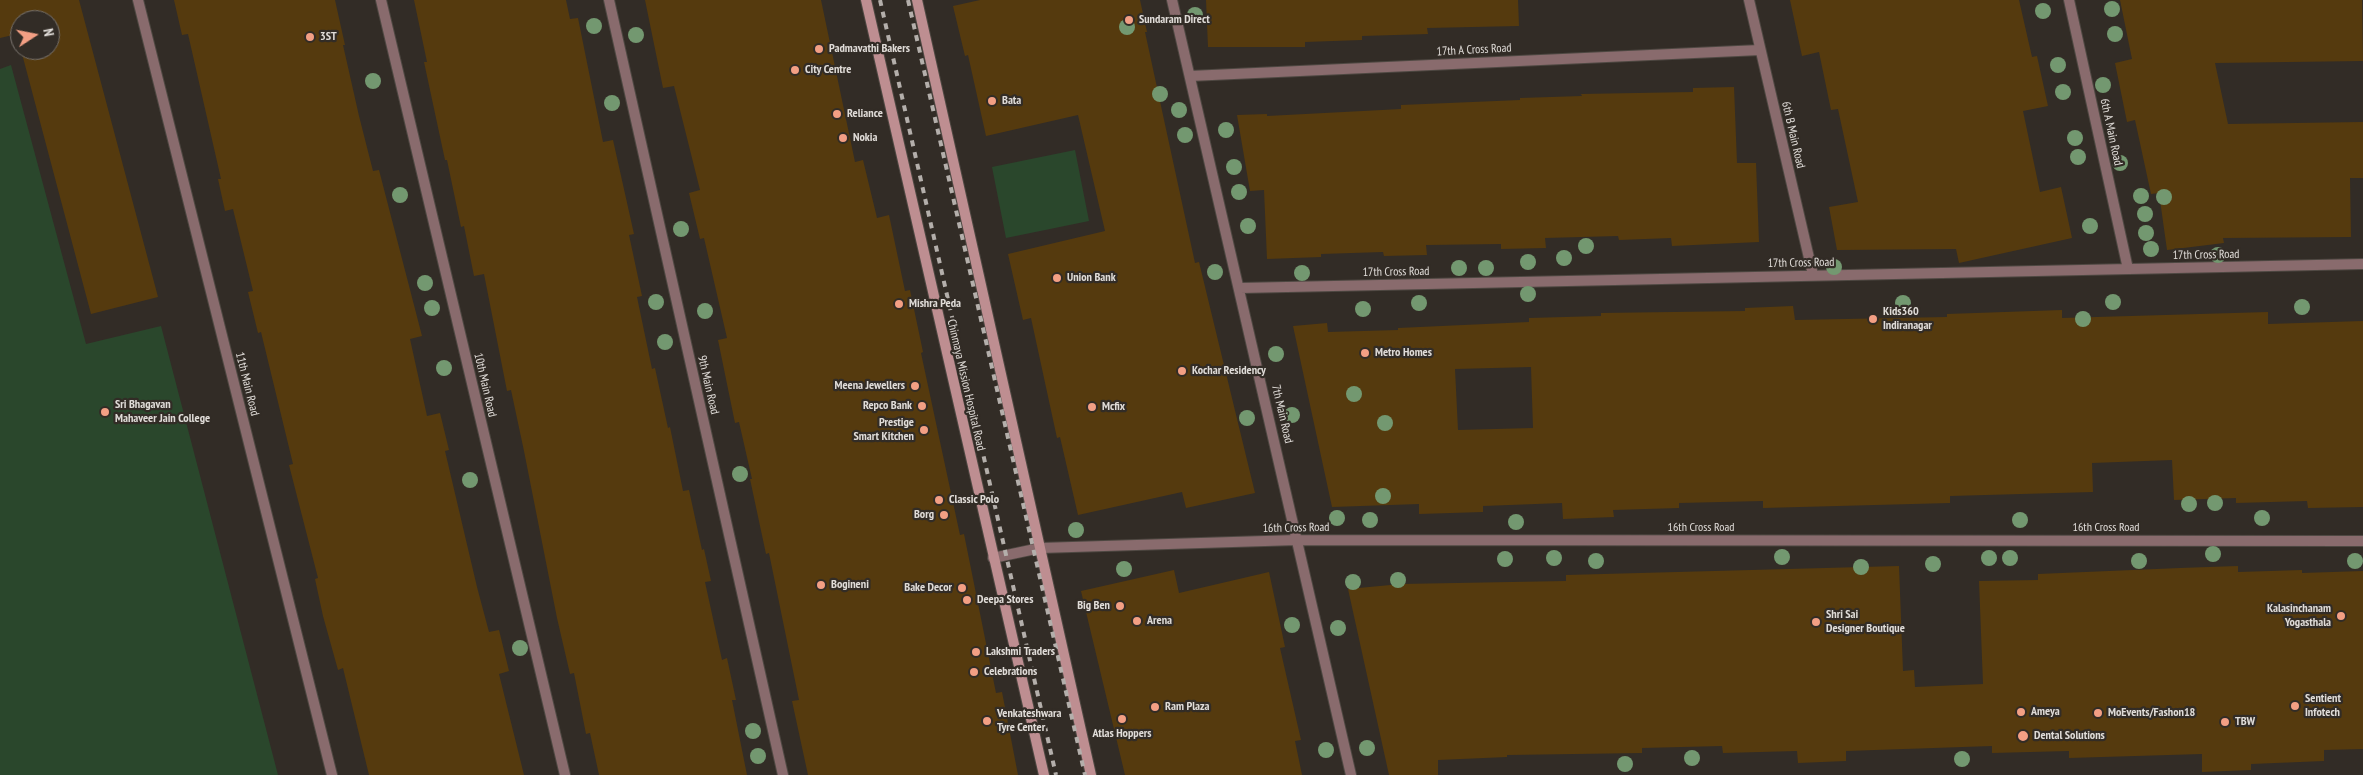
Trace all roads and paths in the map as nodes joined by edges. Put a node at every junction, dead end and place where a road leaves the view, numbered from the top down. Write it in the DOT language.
graph roads {
  1 [pos="138,0"];
  2 [pos="381,0"];
  3 [pos="608,0"];
  4 [pos="866,0"];
  5 [pos="917,0"];
  6 [pos="1172,0"];
  7 [pos="1749,0"];
  8 [pos="2070,0"];
  9 [pos="1760,50"];
  10 [pos="1190,76"];
  11 [pos="2363,264"];
  12 [pos="2128,269"];
  13 [pos="1813,275"];
  14 [pos="1240,288"];
  15 [pos="1297,540"];
  16 [pos="2363,541"];
  17 [pos="1040,548"];
  18 [pos="993,558"];
  19 [pos="332,775"];
  20 [pos="565,775"];
  21 [pos="784,775"];
  22 [pos="1044,775"];
  23 [pos="1091,775"];
  24 [pos="1351,775"];
  1 -- 19 [label="street, 11th Main Road"];
  2 -- 20 [label="street, 10th Main Road"];
  3 -- 21 [label="street, 9th Main Road"];
  4 -- 18 [label="main road, Chinmaya Mission Hospital Road"];
  5 -- 17 [label="main road"];
  6 -- 10 [label="street, 7th Main Road"];
  7 -- 9 [label="street, 6th B Main Road"];
  8 -- 12 [label="street, 6th A Main Road"];
  9 -- 10 [label="street, 17th A Cross Road"];
  9 -- 13 [label="street, 6th B Main Road"];
  10 -- 14 [label="street, 7th Main Road"];
  11 -- 12 [label="street, 17th Cross Road"];
  12 -- 13 [label="street, 17th Cross Road"];
  13 -- 14 [label="street, 17th Cross Road"];
  14 -- 15 [label="street, 7th Main Road"];
  15 -- 16 [label="street, 16th Cross Road"];
  15 -- 17 [label="street, 16th Cross Road"];
  15 -- 24 [label="street, 7th Main Road"];
  17 -- 18 [label="street, 16th Cross Road"];
  17 -- 23 [label="main road"];
  18 -- 22 [label="main road, Chinmaya Mission Hospital Road"];
}
